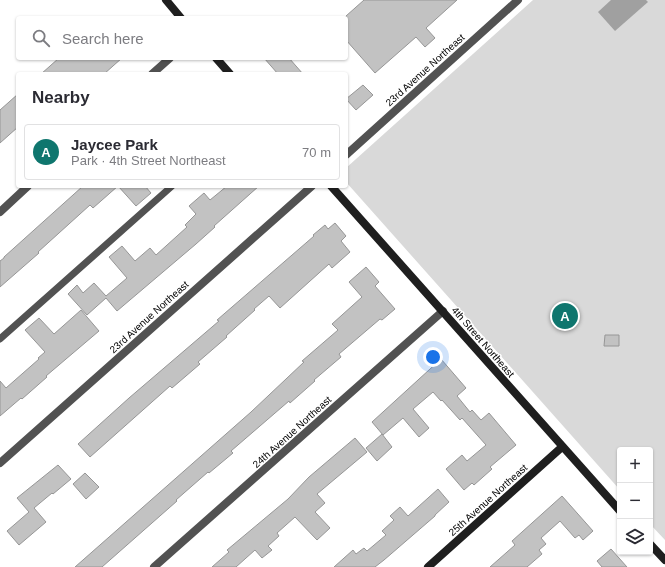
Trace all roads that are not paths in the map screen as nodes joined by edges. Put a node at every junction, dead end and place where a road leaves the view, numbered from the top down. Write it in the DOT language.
graph roads {
  1 [pos="166,0"];
  2 [pos="518,0"];
  3 [pos="179,16"];
  4 [pos="168,60"];
  5 [pos="218,60"];
  6 [pos="154,72"];
  7 [pos="228,72"];
  8 [pos="348,153"];
  9 [pos="26,188"];
  10 [pos="170,188"];
  11 [pos="310,188"];
  12 [pos="333,188"];
  13 [pos="0,212"];
  14 [pos="443,311"];
  15 [pos="0,339"];
  16 [pos="562,447"];
  17 [pos="0,463"];
  18 [pos="617,508"];
  19 [pos="653,547"];
  20 [pos="665,560"];
  21 [pos="154,567"];
  22 [pos="428,567"];
  1 -- 3 [label="street"];
  2 -- 8 [label="street, 23rd Avenue Northeast"];
  4 -- 6 [label="street"];
  5 -- 7 [label="street"];
  9 -- 13 [label="street"];
  10 -- 15 [label="lane"];
  11 -- 17 [label="street, 23rd Avenue Northeast"];
  12 -- 14 [label="street, 4th Street Northeast"];
  14 -- 16 [label="street, 4th Street Northeast"];
  14 -- 21 [label="street, 24th Avenue Northeast"];
  16 -- 18 [label="street, 4th Street Northeast"];
  16 -- 22 [label="street, 25th Avenue Northeast"];
  19 -- 20 [label="street"];
}
